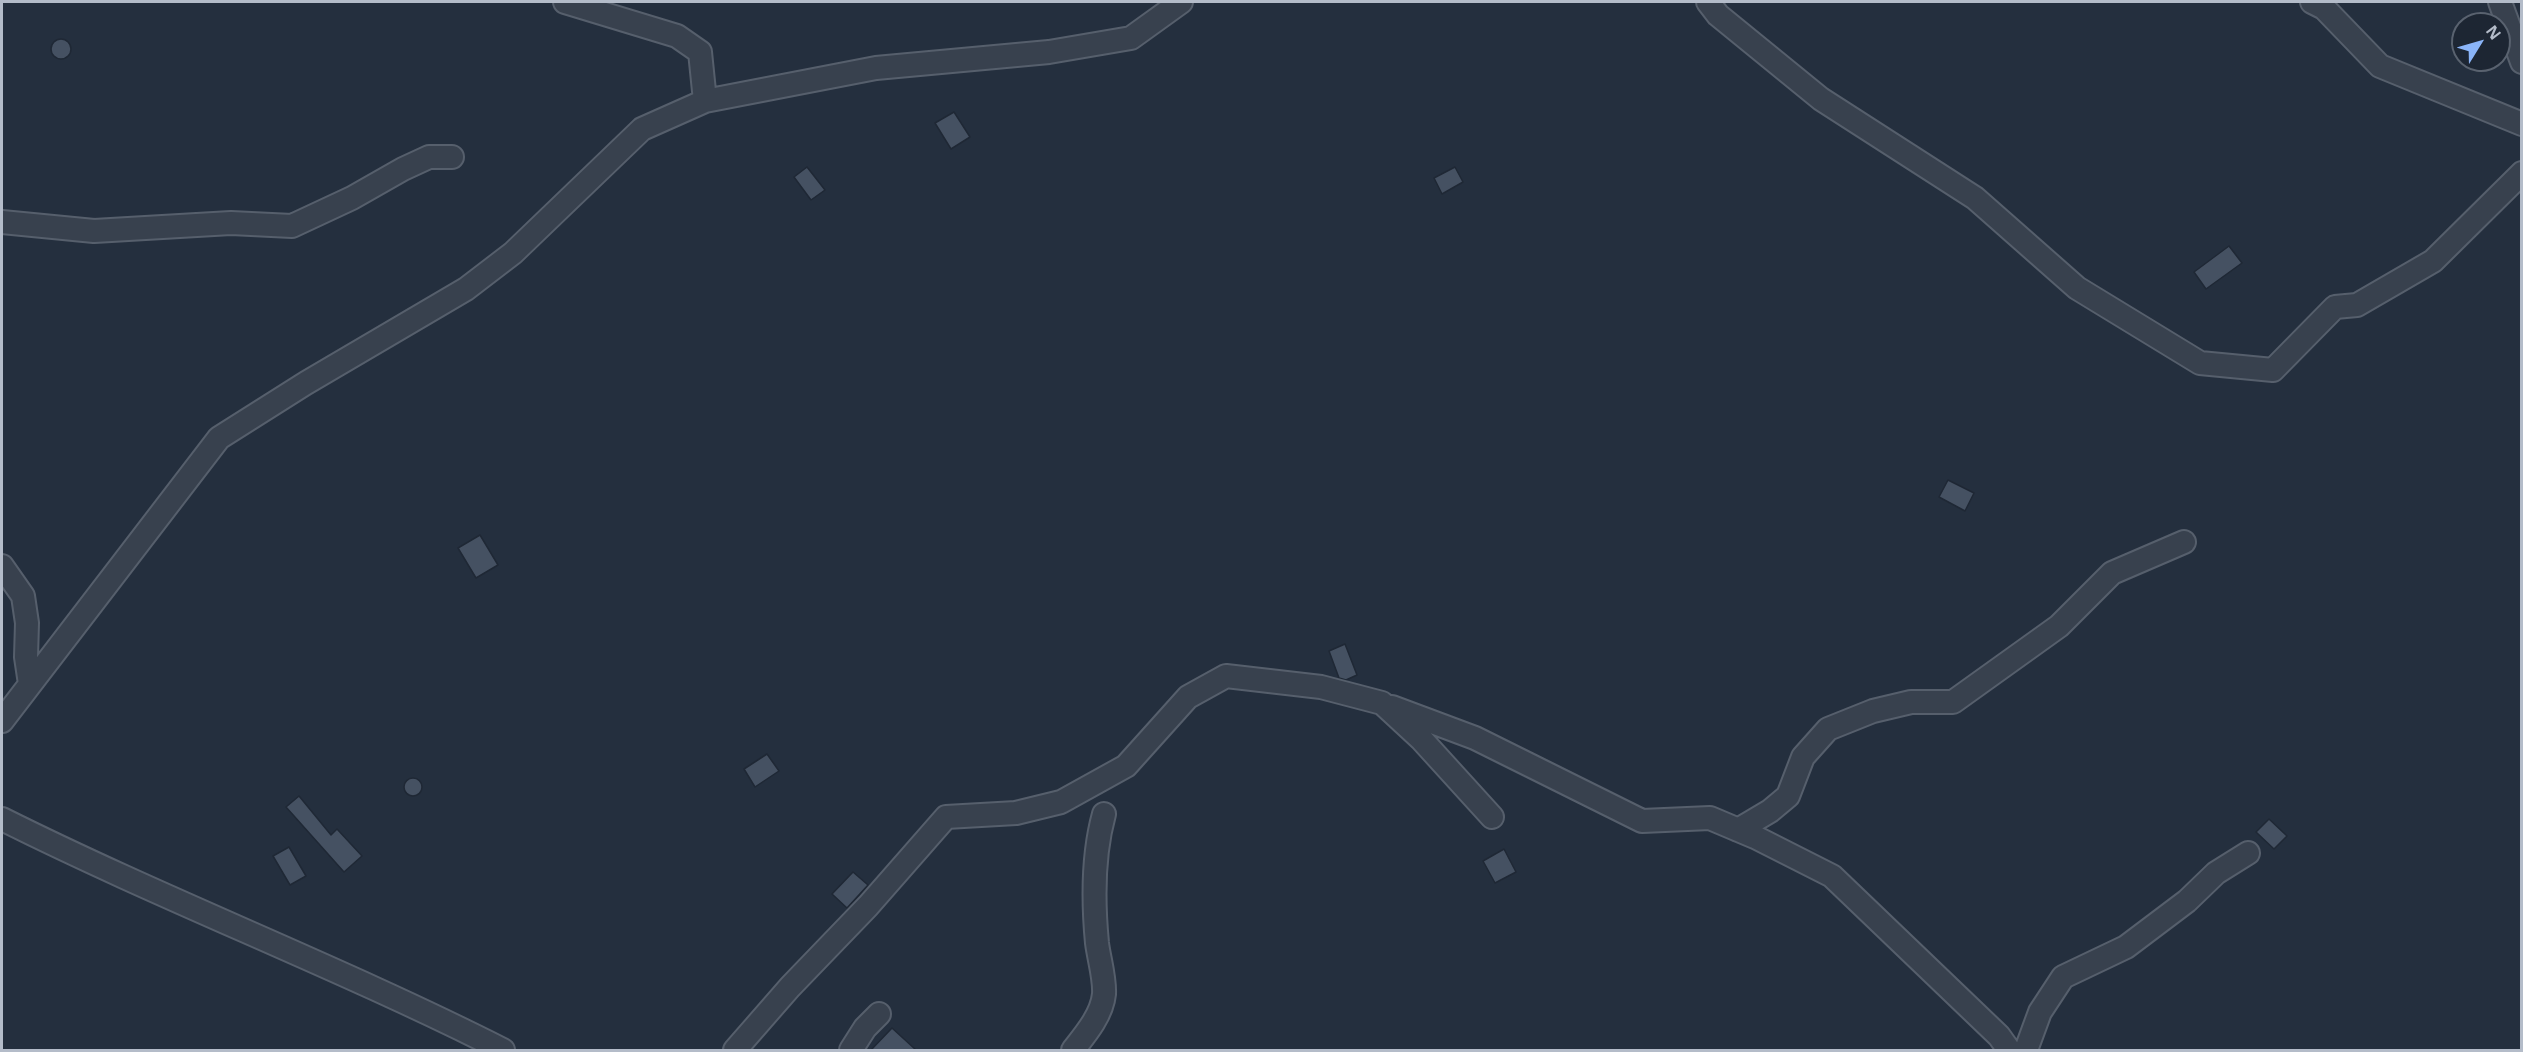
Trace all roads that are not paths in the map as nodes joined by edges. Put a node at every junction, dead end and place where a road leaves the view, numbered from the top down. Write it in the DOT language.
graph roads {
  1 [pos="566,2"];
  2 [pos="1180,2"];
  3 [pos="1708,2"];
  4 [pos="2312,2"];
  5 [pos="2500,2"];
  6 [pos="2522,62"];
  7 [pos="705,101"];
  8 [pos="2522,124"];
  9 [pos="452,157"];
  10 [pos="2521,176"];
  11 [pos="2,222"];
  12 [pos="2184,542"];
  13 [pos="2,566"];
  14 [pos="30,684"];
  15 [pos="1382,704"];
  16 [pos="2,721"];
  17 [pos="1104,814"];
  18 [pos="1492,817"];
  19 [pos="2,819"];
  20 [pos="1738,830"];
  21 [pos="2248,853"];
  22 [pos="879,1014"];
  23 [pos="503,1050"];
  24 [pos="735,1050"];
  25 [pos="851,1050"];
  26 [pos="1073,1050"];
  27 [pos="2009,1050"];
  28 [pos="2026,1050"];
  1 -- 7 [label="street"];
  2 -- 7 [label="street"];
  3 -- 10 [label="street"];
  4 -- 8 [label="street"];
  5 -- 6 [label="street"];
  7 -- 14 [label="street"];
  9 -- 11 [label="street"];
  12 -- 20 [label="street"];
  13 -- 14 [label="street"];
  14 -- 16 [label="street"];
  15 -- 18 [label="street"];
  15 -- 20 [label="street"];
  15 -- 24 [label="street"];
  17 -- 26 [label="street"];
  19 -- 23 [label="street"];
  20 -- 27 [label="street"];
  21 -- 28 [label="street"];
  22 -- 25 [label="street"];
}
